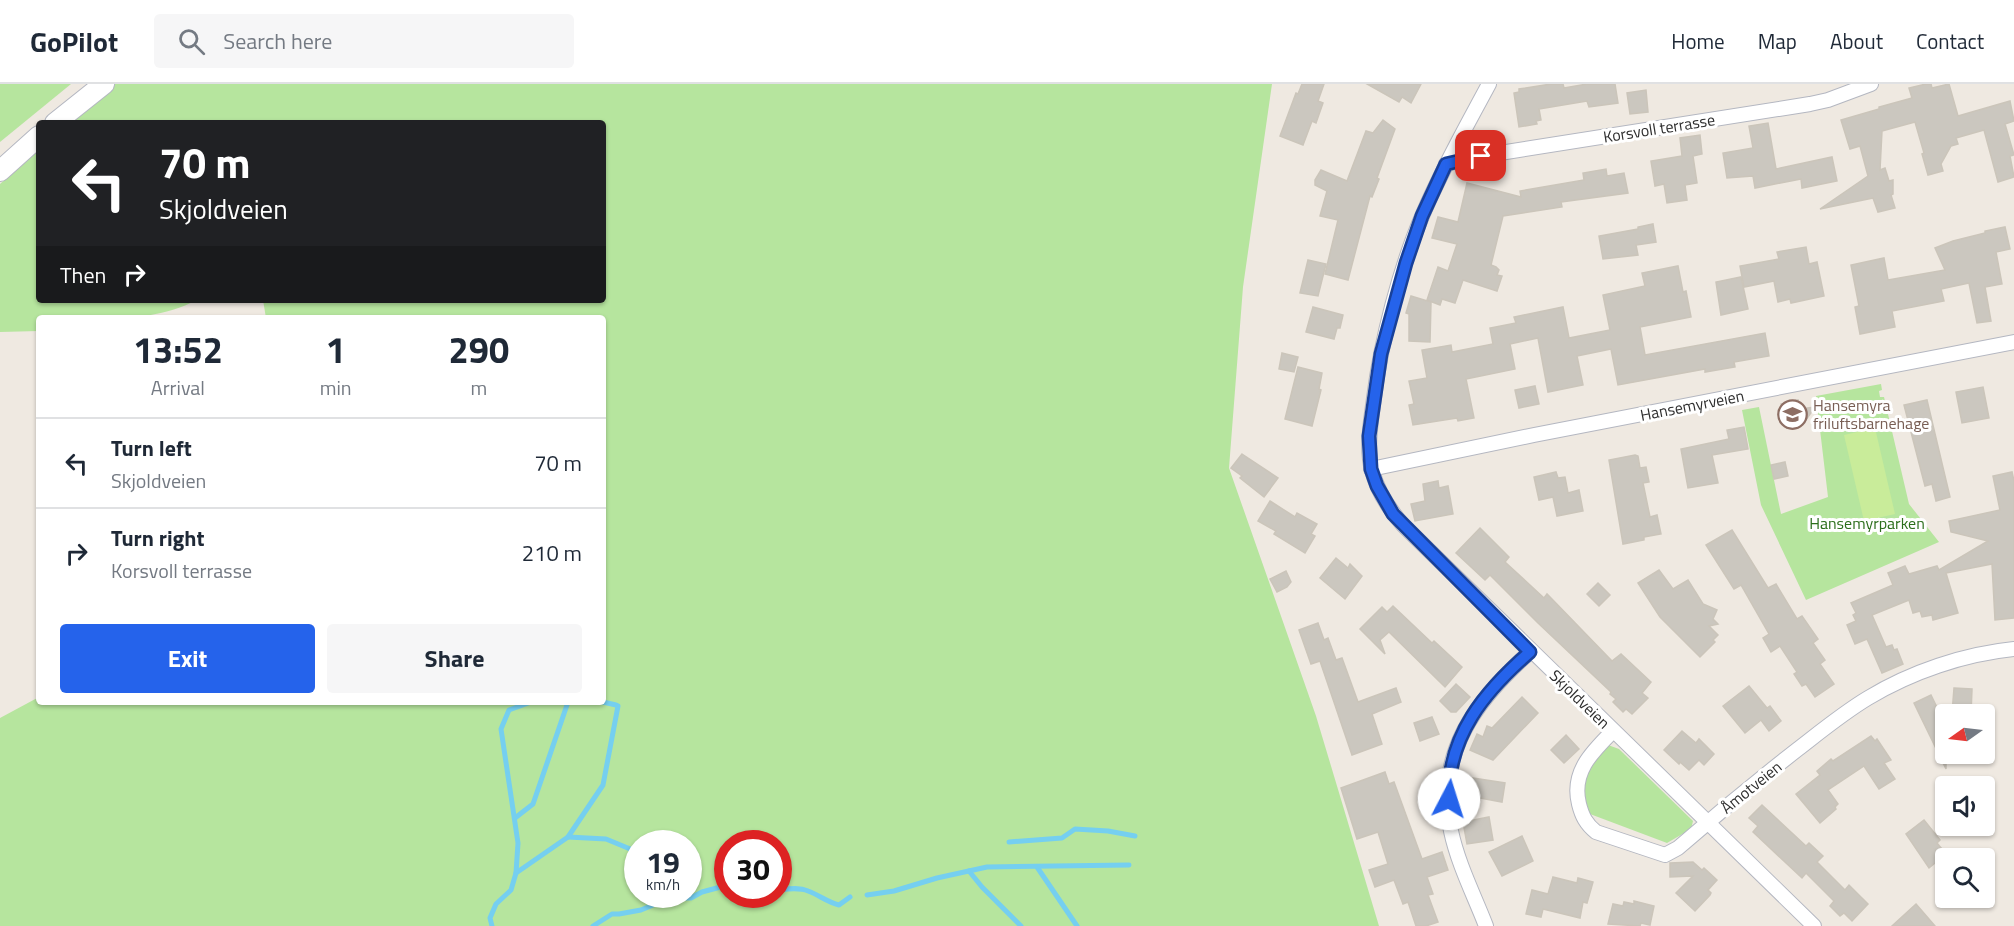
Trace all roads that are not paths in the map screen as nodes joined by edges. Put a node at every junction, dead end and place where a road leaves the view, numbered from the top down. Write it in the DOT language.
graph roads {
  1 [pos="104,84"];
  2 [pos="1490,84"];
  3 [pos="1871,84"];
  4 [pos="59,120"];
  5 [pos="36,139"];
  6 [pos="1446,164"];
  7 [pos="0,171"];
  8 [pos="2014,342"];
  9 [pos="1371,469"];
  10 [pos="2014,649"];
  11 [pos="1530,652"];
  12 [pos="1612,730"];
  13 [pos="1708,822"];
  14 [pos="1485,926"];
  15 [pos="1814,926"];
  1 -- 4 [label="street"];
  2 -- 6 [label="street, Skjoldveien"];
  3 -- 6 [label="street, Korsvoll terrasse"];
  5 -- 7 [label="street"];
  6 -- 9 [label="street, Skjoldveien"];
  8 -- 9 [label="street, Hansemyrveien"];
  9 -- 11 [label="street, Skjoldveien"];
  10 -- 13 [label="street, Åmotveien"];
  11 -- 12 [label="street, Skjoldveien"];
  11 -- 14 [label="street"];
  12 -- 13 [label="street, Skjoldveien"];
  12 -- 13 [label="street, Åmotveien"];
  13 -- 15 [label="street, Skjoldveien"];
}
